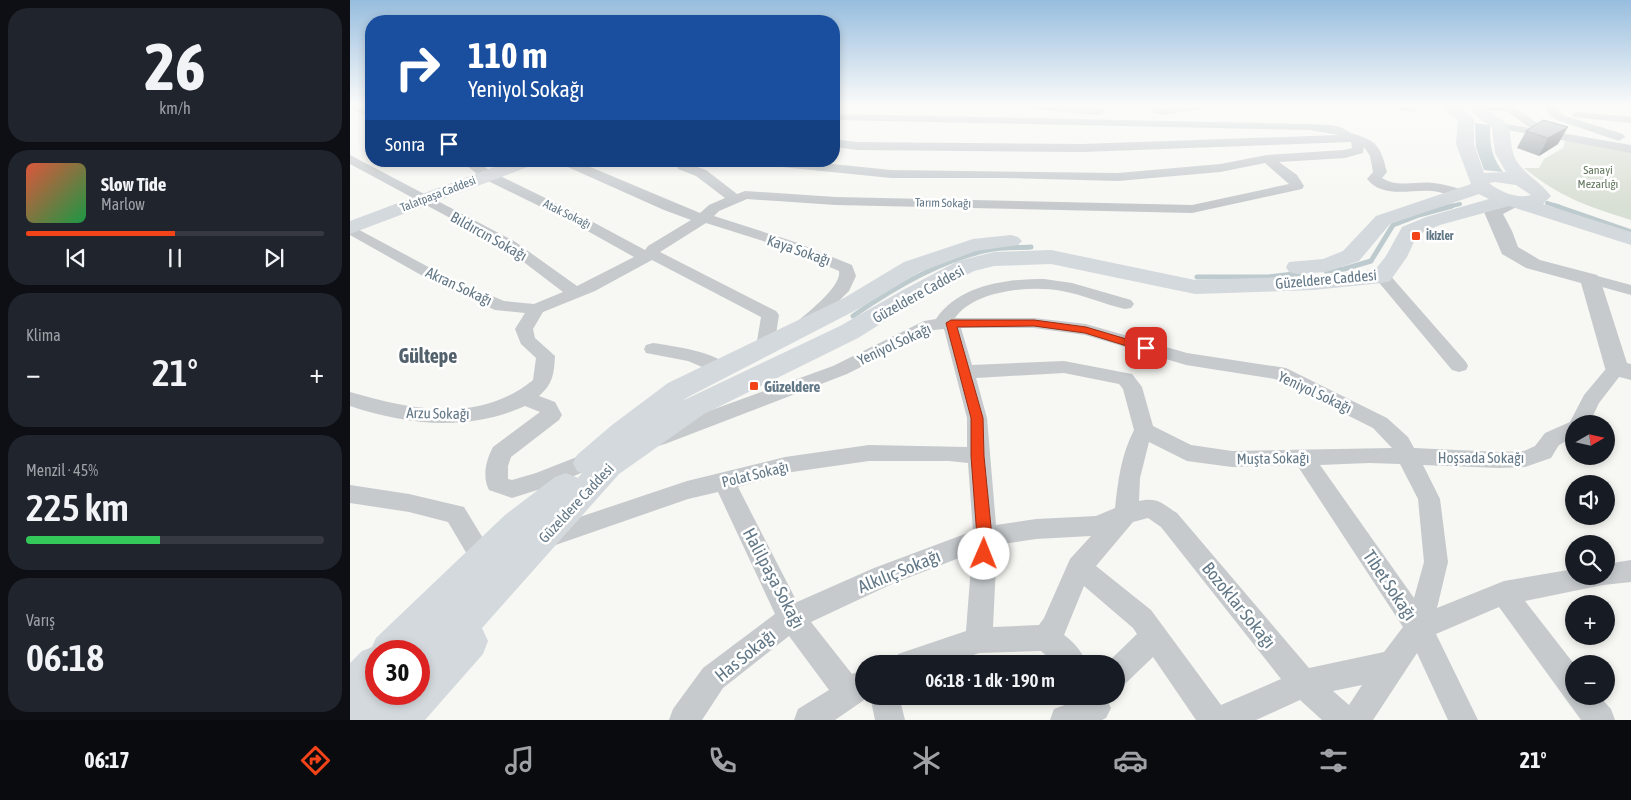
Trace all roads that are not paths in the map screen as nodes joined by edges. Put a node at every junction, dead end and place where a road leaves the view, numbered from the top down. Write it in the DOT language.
graph roads {
  1 [pos="1322,139"];
  2 [pos="1355,139"];
  3 [pos="1359,139"];
  4 [pos="1465,139"];
  5 [pos="1501,139"];
  6 [pos="1575,139"];
  7 [pos="840,144"];
  8 [pos="1631,149"];
  9 [pos="350,159"];
  10 [pos="1267,159"];
  11 [pos="475,167"];
  12 [pos="509,167"];
  13 [pos="579,167"];
  14 [pos="686,167"];
  15 [pos="827,167"];
  16 [pos="486,175"];
  17 [pos="1532,186"];
  18 [pos="1474,188"];
  19 [pos="425,198"];
  20 [pos="735,199"];
  21 [pos="1514,201"];
  22 [pos="703,218"];
  23 [pos="1631,225"];
  24 [pos="350,228"];
  25 [pos="1631,239"];
  26 [pos="649,255"];
  27 [pos="1382,276"];
  28 [pos="1195,278"];
  29 [pos="1590,279"];
  30 [pos="1631,290"];
  31 [pos="576,293"];
  32 [pos="1125,304"];
  33 [pos="536,309"];
  34 [pos="947,324"];
  35 [pos="800,329"];
  36 [pos="766,346"];
  37 [pos="653,349"];
  38 [pos="1459,366"];
  39 [pos="721,369"];
  40 [pos="1624,370"];
  41 [pos="964,372"];
  42 [pos="524,398"];
  43 [pos="350,399"];
  44 [pos="1584,415"];
  45 [pos="1144,430"];
  46 [pos="1565,432"];
  47 [pos="634,448"];
  48 [pos="978,456"];
  49 [pos="1408,456"];
  50 [pos="1303,457"];
  51 [pos="592,459"];
  52 [pos="724,482"];
  53 [pos="566,486"];
  54 [pos="350,494"];
  55 [pos="1126,514"];
  56 [pos="985,537"];
  57 [pos="540,540"];
  58 [pos="483,558"];
  59 [pos="1079,567"];
  60 [pos="1631,571"];
  61 [pos="1615,574"];
  62 [pos="1565,582"];
  63 [pos="1504,593"];
  64 [pos="791,618"];
  65 [pos="1419,628"];
  66 [pos="1154,637"];
  67 [pos="1046,638"];
  68 [pos="401,640"];
  69 [pos="430,641"];
  70 [pos="975,642"];
  71 [pos="935,655"];
  72 [pos="1066,655"];
  73 [pos="430,657"];
  74 [pos="1125,664"];
  75 [pos="1392,664"];
  76 [pos="365,676"];
  77 [pos="1565,676"];
  78 [pos="1302,684"];
  79 [pos="855,687"];
  80 [pos="855,689"];
  81 [pos="350,691"];
  82 [pos="366,705"];
  83 [pos="384,705"];
  84 [pos="886,705"];
  85 [pos="1092,705"];
  86 [pos="1588,705"];
  87 [pos="352,720"];
  88 [pos="370,720"];
  89 [pos="398,720"];
  90 [pos="684,720"];
  91 [pos="809,720"];
  92 [pos="890,720"];
  93 [pos="1065,720"];
  94 [pos="1214,720"];
  95 [pos="1222,720"];
  96 [pos="1344,720"];
  97 [pos="1356,720"];
  98 [pos="1463,720"];
  99 [pos="1600,720"];
  1 -- 7 [label="street"];
  2 -- 10 [label="street"];
  3 -- 18 [label="street"];
  4 -- 18 [label="main road"];
  5 -- 17 [label="main road"];
  6 -- 8 [label="street"];
  9 -- 19 [label="street"];
  10 -- 15 [label="street"];
  10 -- 20 [label="street, Tarım Sokağı"];
  11 -- 16 [label="street, Atak Sokağı"];
  12 -- 16 [label="main road, Talatpaşa Caddesi"];
  13 -- 22 [label="street, Kaya Sokağı"];
  14 -- 20 [label="street"];
  16 -- 19 [label="main road, Talatpaşa Caddesi"];
  16 -- 26 [label="street, Atak Sokağı"];
  17 -- 18 [label="main road, Güzeldere Caddesi"];
  17 -- 21 [label="main road, Güzeldere Caddesi"];
  17 -- 23 [label="main road"];
  18 -- 21 [label="main road"];
  18 -- 28 [label="main road, Güzeldere Caddesi"];
  19 -- 24 [label="main road, Talatpaşa Caddesi"];
  19 -- 31 [label="street, Bıldırcın Sokağı"];
  20 -- 22 [label="street, Tarım Sokağı"];
  21 -- 25 [label="main road"];
  21 -- 27 [label="main road, Güzeldere Caddesi"];
  21 -- 29 [label="street"];
  22 -- 26 [label="street, Tarım Sokağı"];
  22 -- 35 [label="street, Kaya Sokağı"];
  24 -- 33 [label="street, Akran Sokağı"];
  26 -- 31 [label="street, Tarım Sokağı"];
  26 -- 36 [label="street, Atak Sokağı"];
  27 -- 28 [label="main road, Güzeldere Caddesi"];
  27 -- 38 [label="street"];
  28 -- 35 [label="main road, Güzeldere Caddesi"];
  28 -- 47 [label="main road, Güzeldere Caddesi"];
  29 -- 30 [label="street"];
  29 -- 40 [label="street"];
  31 -- 33 [label="street, Tarım Sokağı"];
  32 -- 34 [label="street"];
  33 -- 42 [label="street"];
  34 -- 41 [label="street"];
  34 -- 47 [label="street, Yeniyol Sokağı"];
  34 -- 49 [label="street, Yeniyol Sokağı"];
  35 -- 36 [label="main road, Güzeldere Caddesi"];
  36 -- 39 [label="main road, Güzeldere Caddesi"];
  37 -- 39 [label="street"];
  39 -- 51 [label="main road, Güzeldere Caddesi"];
  40 -- 44 [label="street"];
  41 -- 45 [label="street"];
  41 -- 48 [label="street"];
  42 -- 43 [label="street, Arzu Sokağı"];
  42 -- 51 [label="street"];
  45 -- 50 [label="street, Muşta Sokağı"];
  45 -- 55 [label="street"];
  46 -- 49 [label="street, Hoşsada Sokağı"];
  47 -- 57 [label="main road, Güzeldere Caddesi"];
  48 -- 52 [label="street, Polat Sokağı"];
  48 -- 56 [label="street"];
  49 -- 50 [label="street, Muşta Sokağı"];
  49 -- 65 [label="street, Yeniyol Sokağı"];
  50 -- 65 [label="street, Tibet Sokağı"];
  51 -- 53 [label="main road, Güzeldere Caddesi"];
  52 -- 57 [label="street, Polat Sokağı"];
  52 -- 64 [label="street, Halilpaşa Sokağı"];
  53 -- 58 [label="main road"];
  53 -- 69 [label="main road, Güzeldere Caddesi"];
  54 -- 58 [label="street"];
  55 -- 56 [label="street, Alkılıç Sokağı"];
  55 -- 59 [label="street"];
  55 -- 78 [label="street, Bozoklar Sokağı"];
  56 -- 64 [label="street, Alkılıç Sokağı"];
  56 -- 70 [label="street"];
  57 -- 73 [label="main road, Güzeldere Caddesi"];
  57 -- 89 [label="main road"];
  58 -- 68 [label="main road"];
  59 -- 66 [label="street"];
  59 -- 67 [label="street"];
  60 -- 61 [label="street"];
  62 -- 63 [label="street"];
  63 -- 65 [label="street"];
  63 -- 77 [label="street"];
  64 -- 79 [label="street, Halilpaşa Sokağı"];
  64 -- 90 [label="street, Has Sokağı"];
  65 -- 75 [label="street"];
  65 -- 98 [label="street, Tibet Sokağı"];
  66 -- 74 [label="street"];
  66 -- 94 [label="street"];
  67 -- 70 [label="street"];
  67 -- 72 [label="street"];
  70 -- 71 [label="street"];
  75 -- 78 [label="street"];
  75 -- 97 [label="street"];
  76 -- 81 [label="main road"];
  78 -- 95 [label="street"];
  78 -- 96 [label="street, Bozoklar Sokağı"];
  80 -- 91 [label="street"];
  82 -- 87 [label="main road"];
  83 -- 88 [label="main road"];
  84 -- 92 [label="street"];
  85 -- 93 [label="street"];
  86 -- 99 [label="street"];
}
